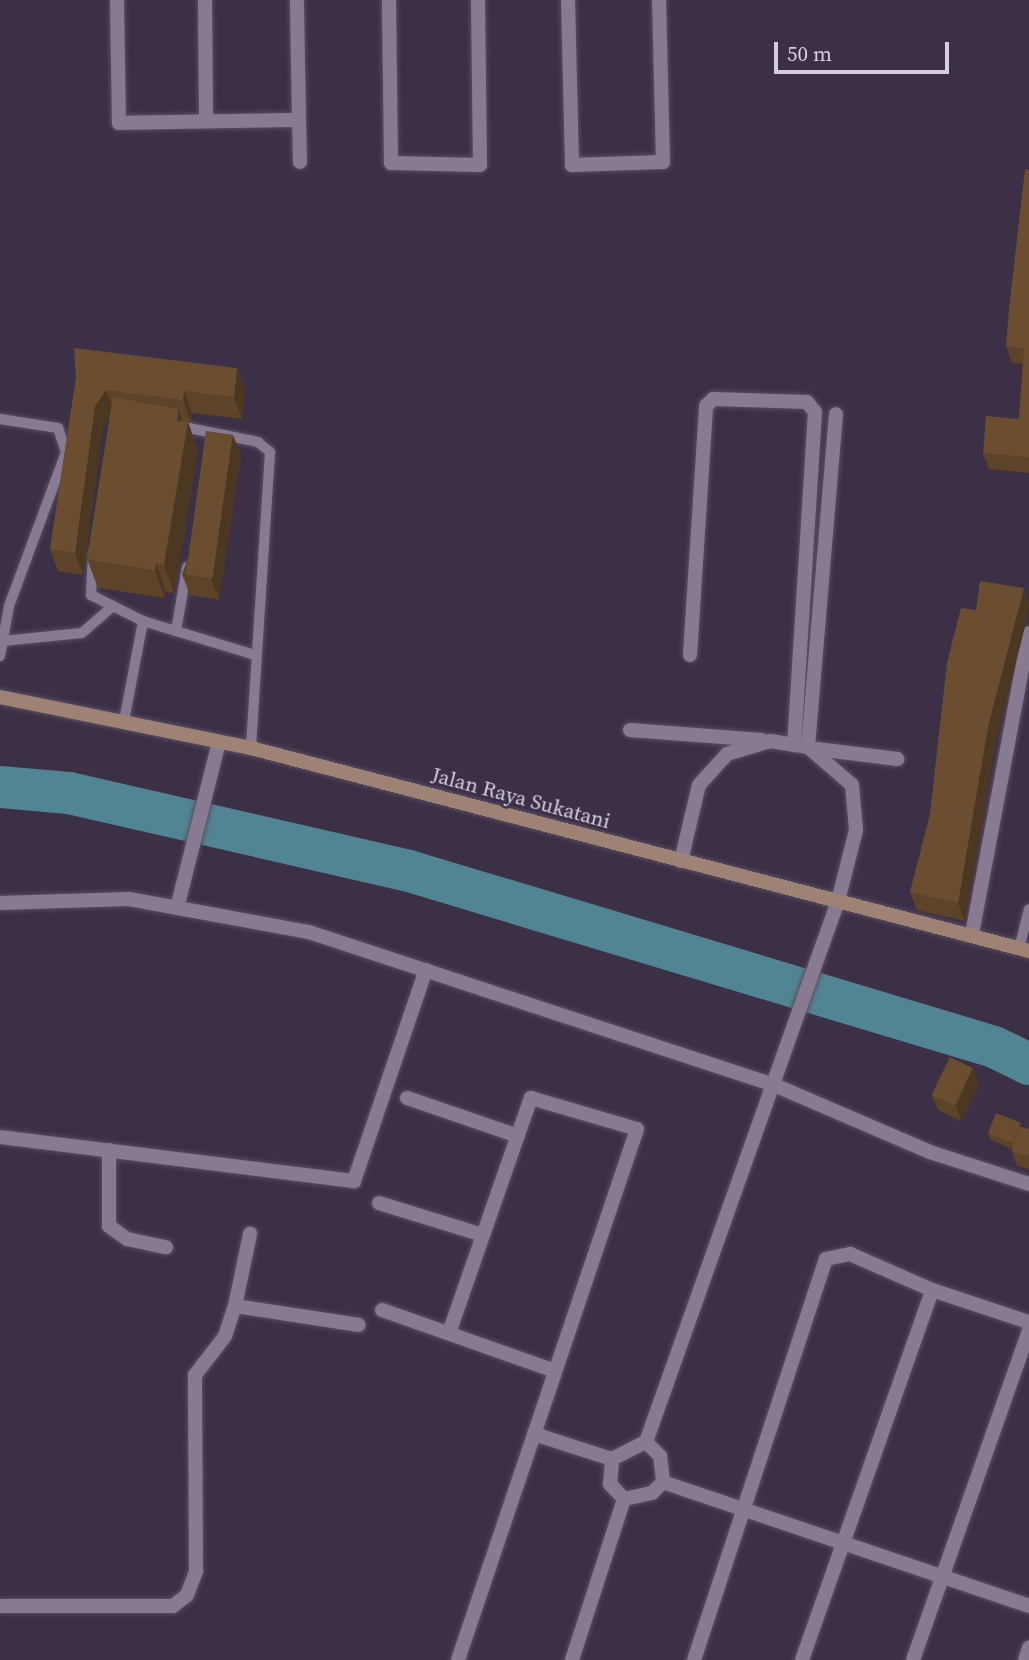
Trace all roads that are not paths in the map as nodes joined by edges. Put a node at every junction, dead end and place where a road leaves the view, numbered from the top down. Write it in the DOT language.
graph roads {
  1 [pos="117,0"];
  2 [pos="205,0"];
  3 [pos="297,0"];
  4 [pos="389,0"];
  5 [pos="478,0"];
  6 [pos="568,0"];
  7 [pos="659,0"];
  8 [pos="299,120"];
  9 [pos="206,121"];
  10 [pos="300,162"];
  11 [pos="836,415"];
  12 [pos="0,419"];
  13 [pos="171,424"];
  14 [pos="209,433"];
  15 [pos="207,446"];
  16 [pos="95,535"];
  17 [pos="189,552"];
  18 [pos="113,606"];
  19 [pos="143,621"];
  20 [pos="176,631"];
  21 [pos="1029,633"];
  22 [pos="3,641"];
  23 [pos="255,654"];
  24 [pos="690,655"];
  25 [pos="0,656"];
  26 [pos="0,697"];
  27 [pos="124,721"];
  28 [pos="629,730"];
  29 [pos="770,741"];
  30 [pos="219,742"];
  31 [pos="806,747"];
  32 [pos="251,748"];
  33 [pos="897,759"];
  34 [pos="681,861"];
  35 [pos="838,901"];
  36 [pos="0,903"];
  37 [pos="177,908"];
  38 [pos="1029,909"];
  39 [pos="972,934"];
  40 [pos="1024,950"];
  41 [pos="426,970"];
  42 [pos="772,1084"];
  43 [pos="407,1098"];
  44 [pos="517,1136"];
  45 [pos="0,1137"];
  46 [pos="108,1150"];
  47 [pos="1029,1184"];
  48 [pos="379,1203"];
  49 [pos="250,1234"];
  50 [pos="484,1235"];
  51 [pos="166,1247"];
  52 [pos="932,1290"];
  53 [pos="235,1306"];
  54 [pos="382,1310"];
  55 [pos="1029,1322"];
  56 [pos="359,1325"];
  57 [pos="1029,1329"];
  58 [pos="449,1333"];
  59 [pos="555,1371"];
  60 [pos="534,1434"];
  61 [pos="646,1442"];
  62 [pos="612,1459"];
  63 [pos="663,1482"];
  64 [pos="624,1499"];
  65 [pos="740,1507"];
  66 [pos="842,1540"];
  67 [pos="941,1578"];
  68 [pos="0,1606"];
  69 [pos="1029,1606"];
  70 [pos="1029,1648"];
  71 [pos="458,1660"];
  72 [pos="572,1660"];
  73 [pos="694,1660"];
  74 [pos="802,1660"];
  75 [pos="913,1660"];
  76 [pos="1025,1660"];
  1 -- 9 [label="street"];
  2 -- 9 [label="street"];
  3 -- 8 [label="street"];
  4 -- 5 [label="street"];
  6 -- 7 [label="street"];
  8 -- 9 [label="street"];
  8 -- 10 [label="street"];
  11 -- 31 [label="street"];
  12 -- 22 [label="lane"];
  13 -- 14 [label="lane"];
  14 -- 15 [label="lane"];
  14 -- 23 [label="lane"];
  16 -- 18 [label="lane"];
  17 -- 20 [label="lane"];
  18 -- 19 [label="lane"];
  18 -- 22 [label="lane"];
  19 -- 20 [label="lane"];
  19 -- 27 [label="lane"];
  20 -- 23 [label="lane"];
  21 -- 39 [label="street"];
  22 -- 25 [label="lane"];
  23 -- 32 [label="lane"];
  24 -- 31 [label="street"];
  26 -- 27 [label="main road, Jalan Raya Sukatani"];
  27 -- 30 [label="main road, Jalan Raya Sukatani"];
  28 -- 29 [label="street"];
  29 -- 31 [label="street"];
  29 -- 34 [label="street"];
  30 -- 32 [label="main road, Jalan Raya Sukatani"];
  30 -- 37 [label="street"];
  31 -- 33 [label="street"];
  31 -- 35 [label="street"];
  32 -- 34 [label="main road, Jalan Raya Sukatani"];
  34 -- 35 [label="main road, Jalan Raya Sukatani"];
  35 -- 39 [label="main road, Jalan Raya Sukatani"];
  35 -- 42 [label="street"];
  36 -- 37 [label="street"];
  37 -- 41 [label="street"];
  38 -- 40 [label="lane"];
  39 -- 40 [label="main road, Jalan Raya Sukatani"];
  41 -- 42 [label="street"];
  41 -- 46 [label="street"];
  42 -- 47 [label="street"];
  42 -- 61 [label="street"];
  43 -- 44 [label="street"];
  44 -- 50 [label="street"];
  44 -- 59 [label="street"];
  45 -- 46 [label="street"];
  46 -- 51 [label="street"];
  48 -- 50 [label="street"];
  49 -- 53 [label="street"];
  50 -- 58 [label="street"];
  52 -- 55 [label="street"];
  52 -- 65 [label="street"];
  52 -- 66 [label="street"];
  53 -- 56 [label="street"];
  53 -- 68 [label="street"];
  54 -- 58 [label="street"];
  57 -- 67 [label="street"];
  58 -- 59 [label="street"];
  59 -- 60 [label="street"];
  60 -- 62 [label="street"];
  60 -- 71 [label="street"];
  61 -- 62 [label="street"];
  61 -- 63 [label="street"];
  62 -- 64 [label="street"];
  63 -- 64 [label="street"];
  63 -- 65 [label="street"];
  64 -- 72 [label="street"];
  65 -- 66 [label="street"];
  65 -- 73 [label="street"];
  66 -- 67 [label="street"];
  66 -- 74 [label="street"];
  67 -- 69 [label="street"];
  67 -- 75 [label="street"];
  70 -- 76 [label="street"];
}
